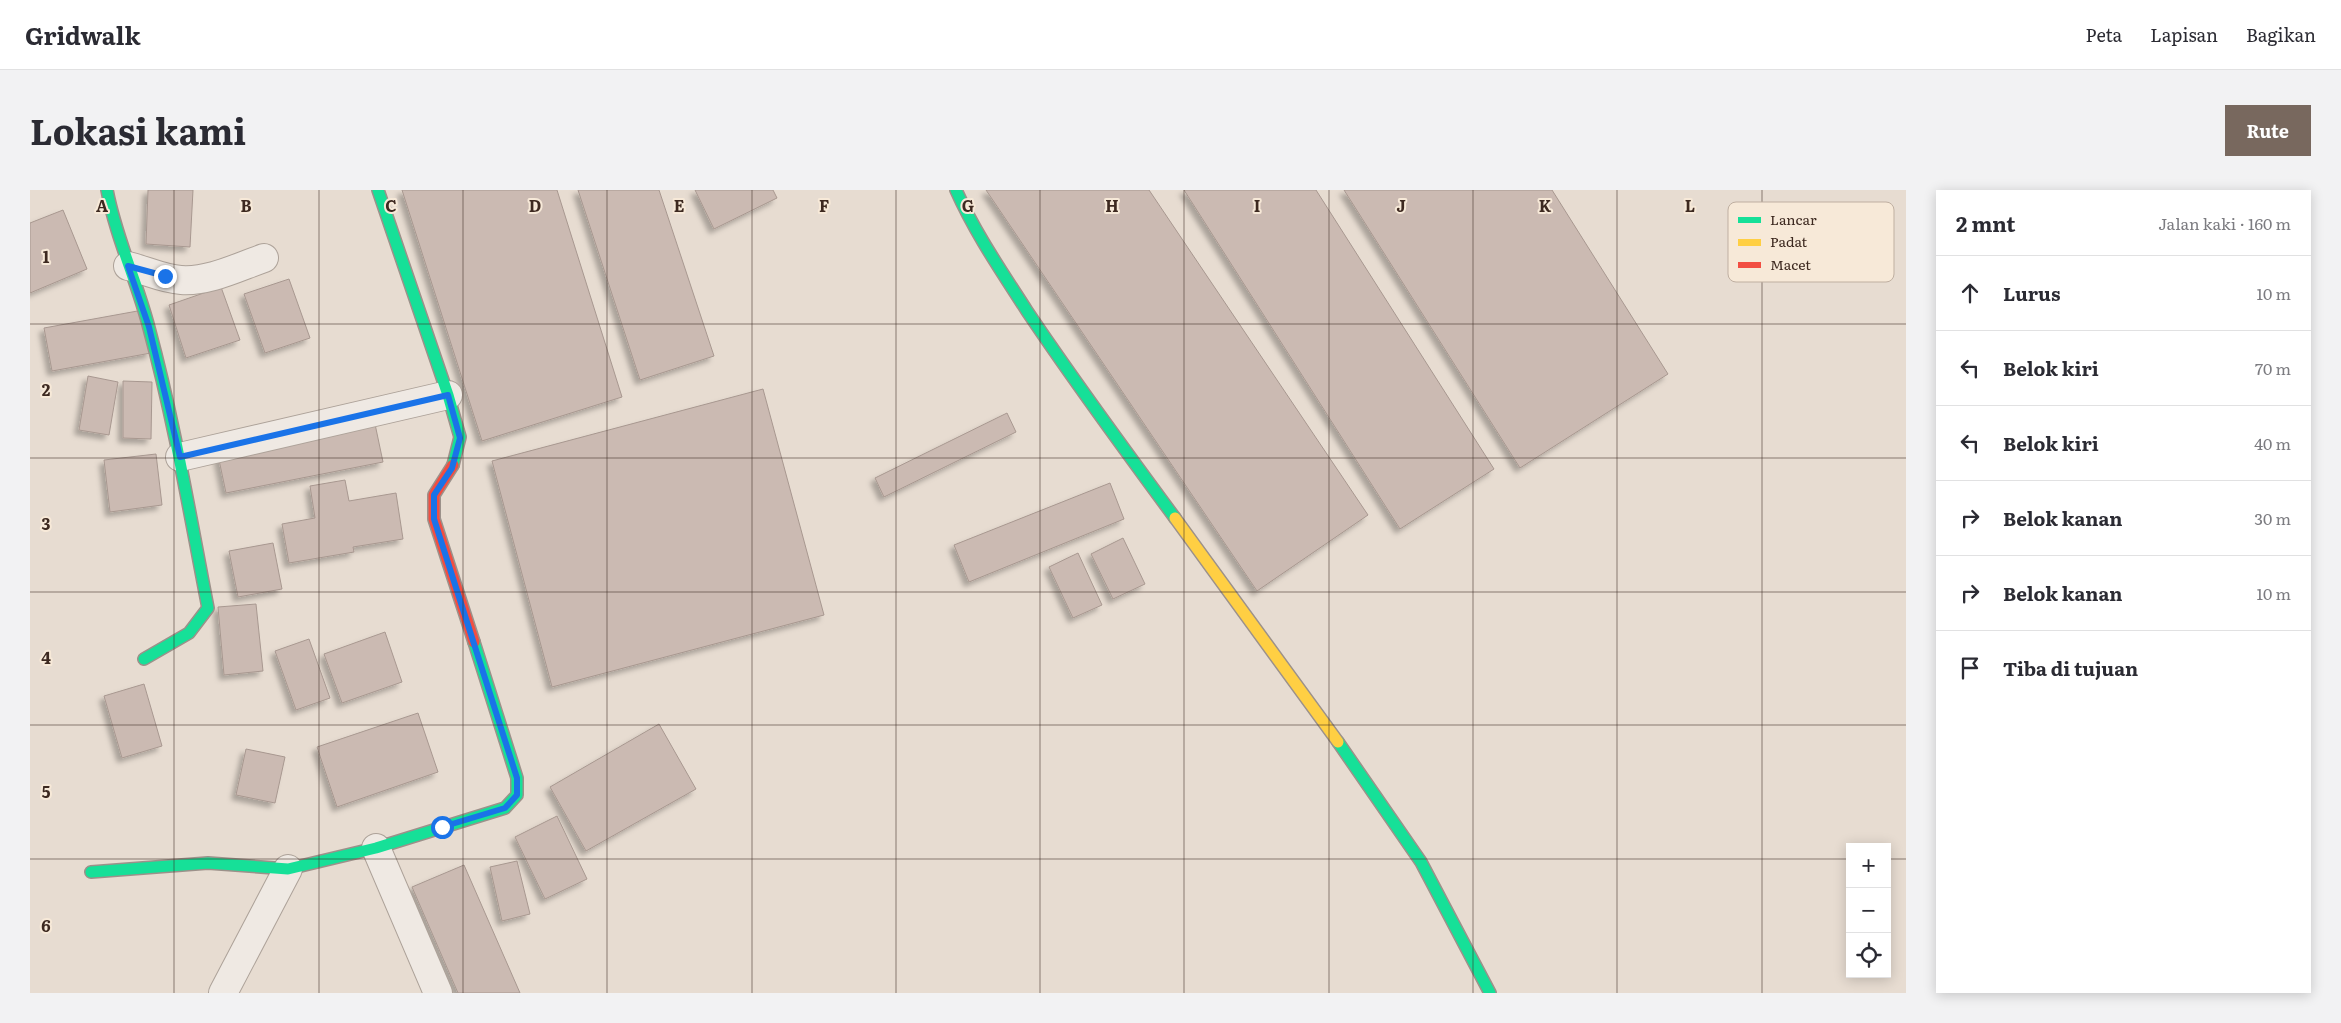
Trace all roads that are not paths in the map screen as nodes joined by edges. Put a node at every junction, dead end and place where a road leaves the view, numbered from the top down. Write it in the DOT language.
graph roads {
  1 [pos="107,190"];
  2 [pos="378,190"];
  3 [pos="956,190"];
  4 [pos="264,258"];
  5 [pos="128,266"];
  6 [pos="448,395"];
  7 [pos="180,457"];
  8 [pos="144,659"];
  9 [pos="376,848"];
  10 [pos="288,869"];
  11 [pos="91,872"];
  12 [pos="223,993"];
  13 [pos="438,993"];
  14 [pos="1490,993"];
  1 -- 5 [label="street"];
  2 -- 6 [label="street"];
  3 -- 14 [label="street"];
  4 -- 5 [label="street"];
  5 -- 7 [label="street"];
  6 -- 7 [label="street"];
  6 -- 9 [label="street"];
  7 -- 8 [label="street"];
  9 -- 10 [label="street"];
  9 -- 13 [label="street"];
  10 -- 11 [label="street"];
  10 -- 12 [label="street"];
}
